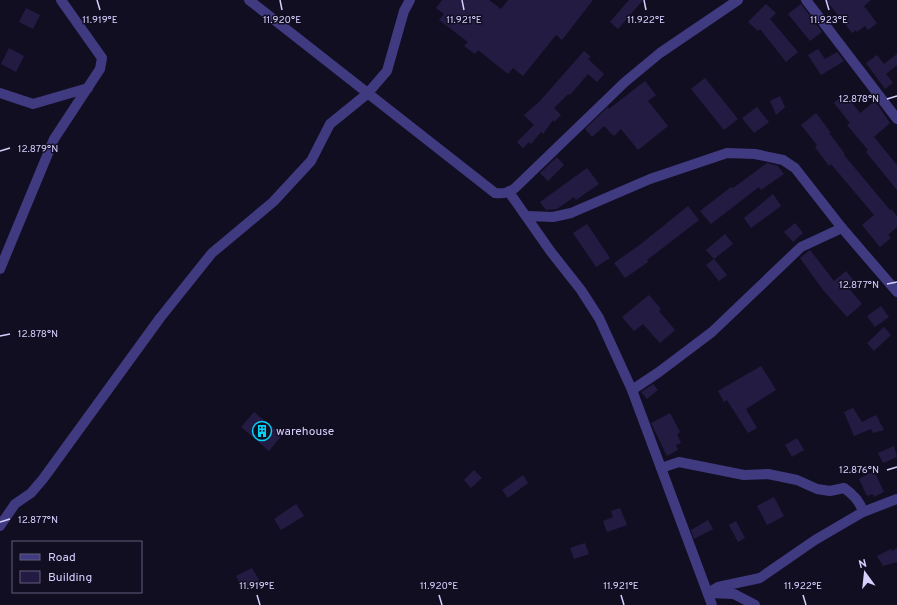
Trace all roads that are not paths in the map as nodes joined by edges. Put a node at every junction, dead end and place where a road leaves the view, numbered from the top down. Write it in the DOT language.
graph roads {
  1 [pos="61,0"];
  2 [pos="250,0"];
  3 [pos="410,0"];
  4 [pos="738,0"];
  5 [pos="806,0"];
  6 [pos="88,88"];
  7 [pos="0,93"];
  8 [pos="367,94"];
  9 [pos="897,119"];
  10 [pos="509,192"];
  11 [pos="526,216"];
  12 [pos="842,228"];
  13 [pos="0,269"];
  14 [pos="897,292"];
  15 [pos="632,390"];
  16 [pos="661,468"];
  17 [pos="897,499"];
  18 [pos="863,512"];
  19 [pos="0,526"];
  20 [pos="708,593"];
  21 [pos="712,605"];
  22 [pos="755,605"];
  1 -- 6 [label="street"];
  2 -- 8 [label="street"];
  3 -- 8 [label="street"];
  4 -- 10 [label="street"];
  5 -- 9 [label="street"];
  6 -- 7 [label="street"];
  6 -- 13 [label="street"];
  8 -- 10 [label="street"];
  8 -- 19 [label="street"];
  10 -- 11 [label="street"];
  11 -- 12 [label="street"];
  11 -- 15 [label="street"];
  12 -- 14 [label="street"];
  12 -- 15 [label="street"];
  15 -- 16 [label="street"];
  16 -- 18 [label="street"];
  16 -- 20 [label="street"];
  17 -- 18 [label="street"];
  18 -- 20 [label="street"];
  20 -- 21 [label="street"];
  20 -- 22 [label="street"];
}
